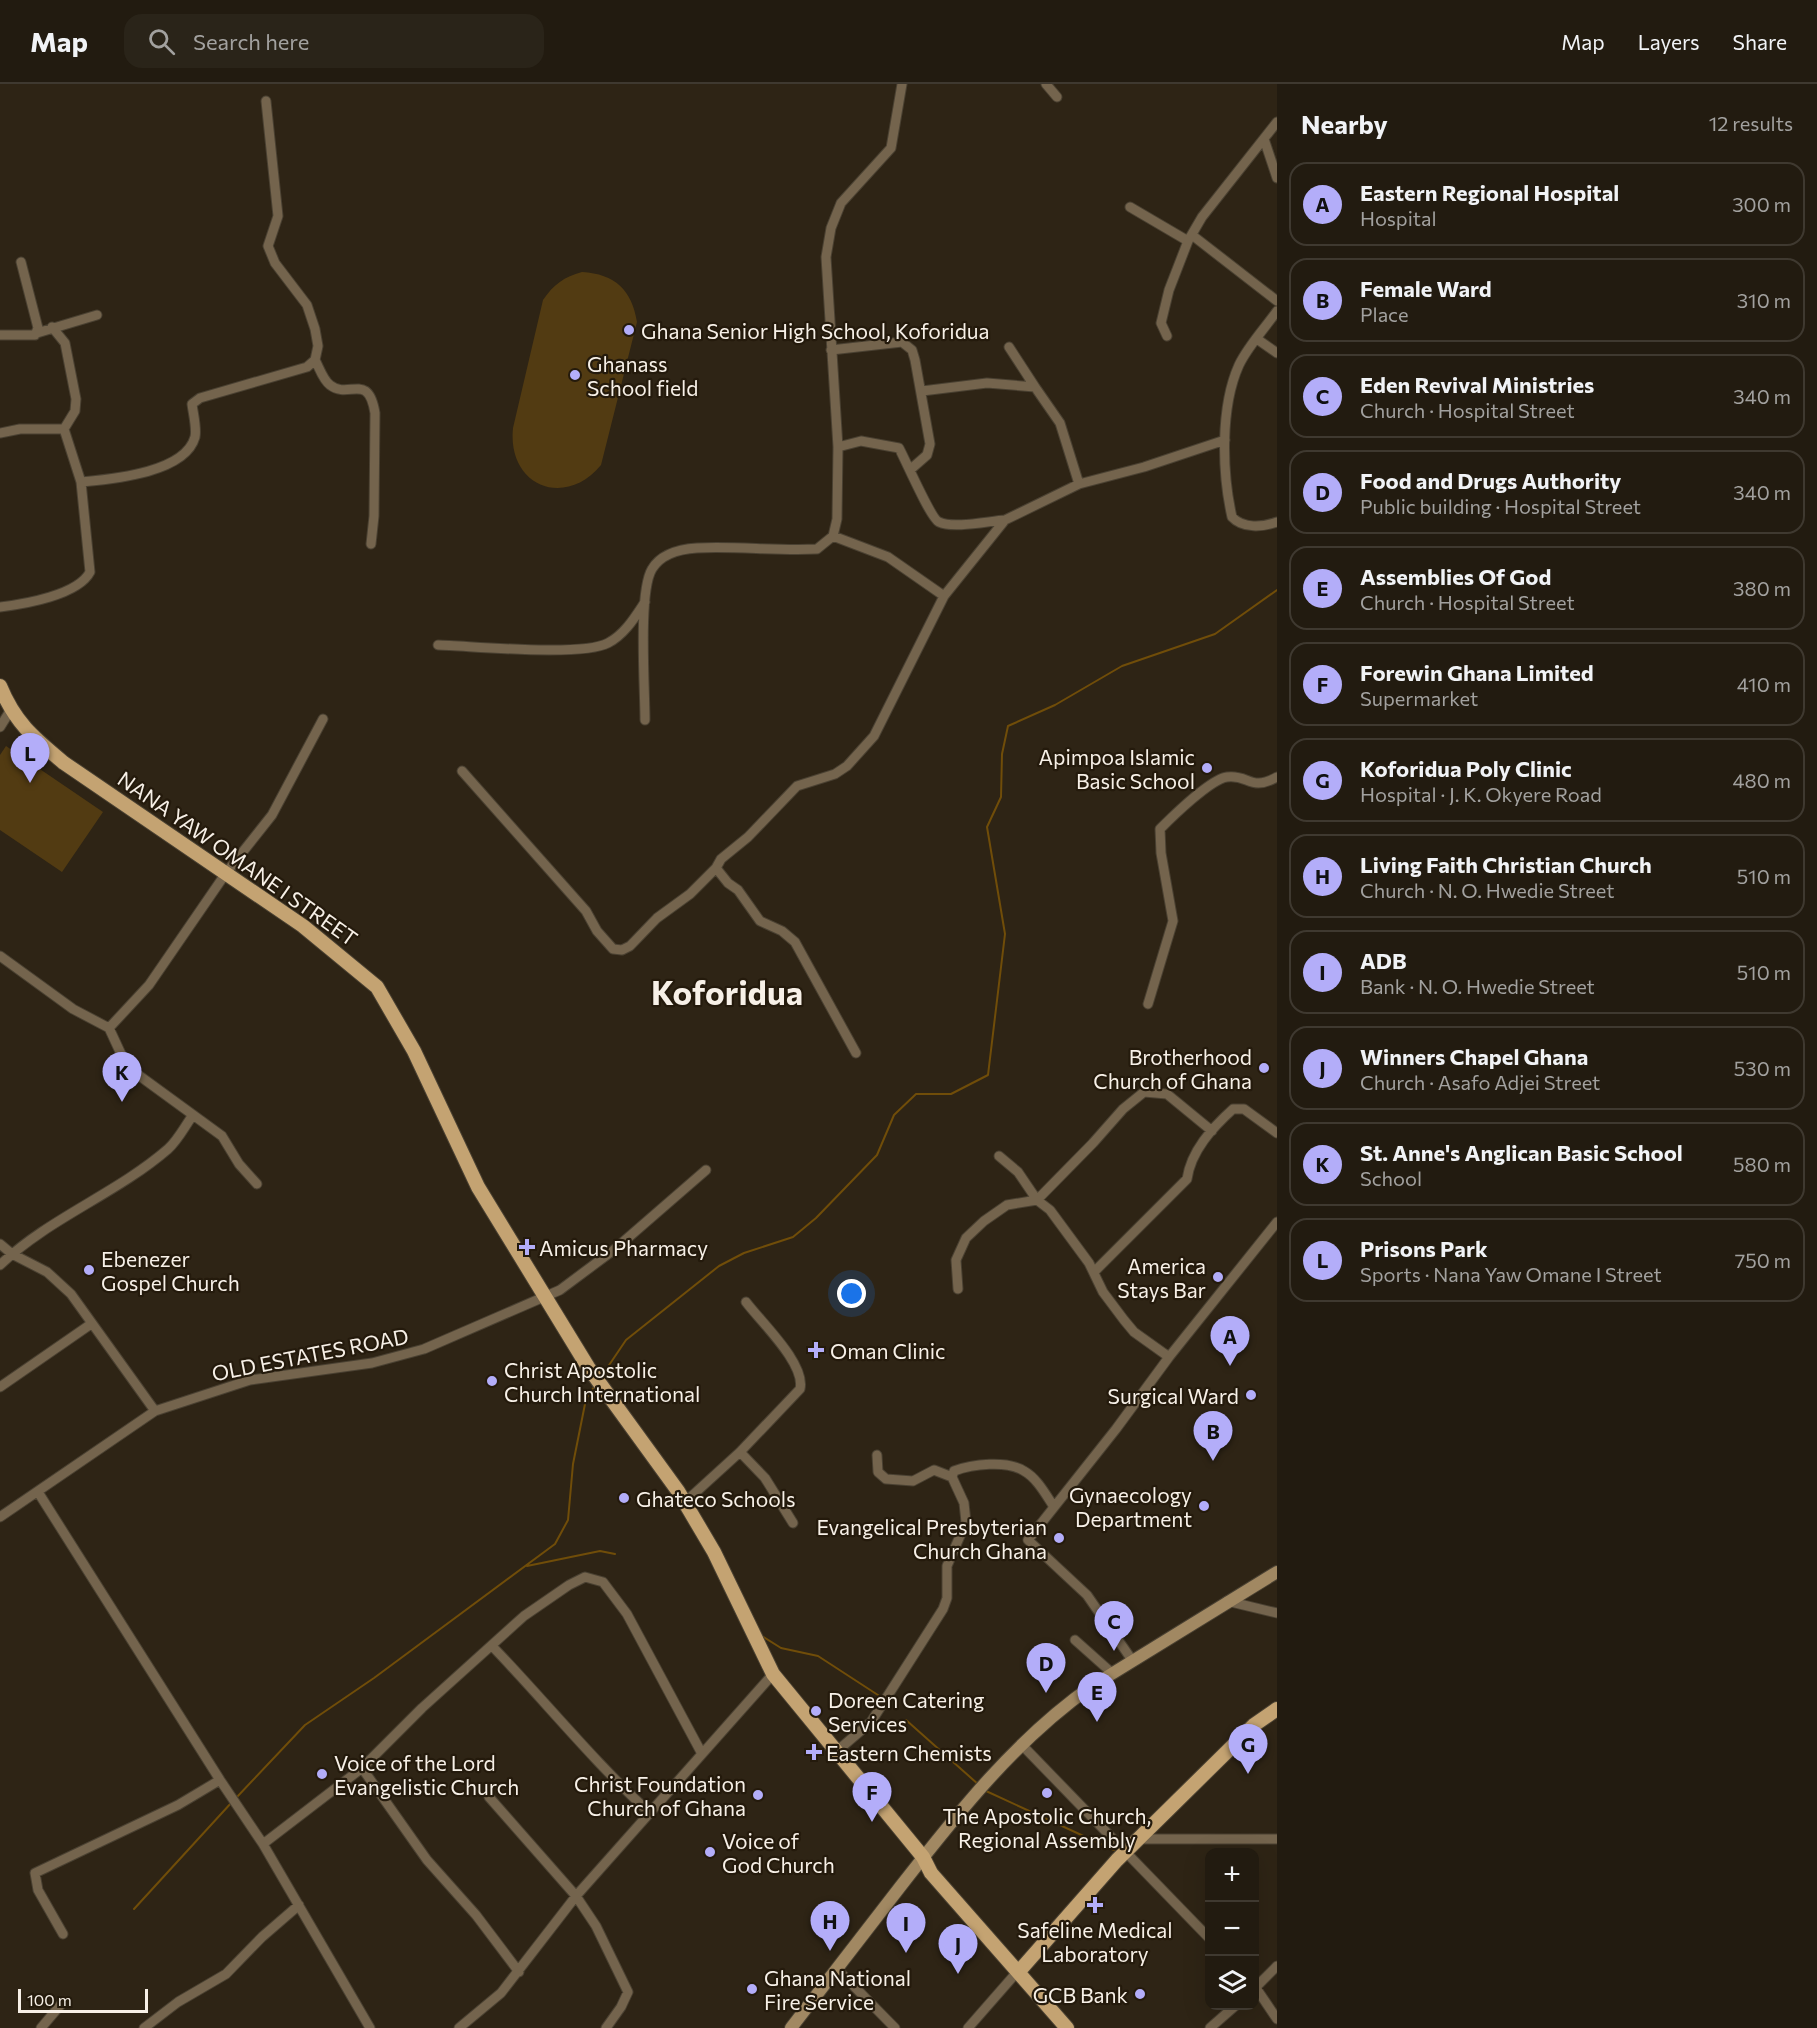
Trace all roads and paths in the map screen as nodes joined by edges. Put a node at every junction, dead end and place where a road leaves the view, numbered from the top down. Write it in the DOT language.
graph roads {
  1 [pos="903,84"];
  2 [pos="1046,84"];
  3 [pos="1057,97"];
  4 [pos="266,101"];
  5 [pos="1277,122"];
  6 [pos="1264,139"];
  7 [pos="1277,178"];
  8 [pos="1130,207"];
  9 [pos="1190,238"];
  10 [pos="21,262"];
  11 [pos="1277,301"];
  12 [pos="1277,311"];
  13 [pos="97,315"];
  14 [pos="52,327"];
  15 [pos="37,333"];
  16 [pos="0,335"];
  17 [pos="1167,336"];
  18 [pos="1257,339"];
  19 [pos="1009,347"];
  20 [pos="831,350"];
  21 [pos="1277,353"];
  22 [pos="315,360"];
  23 [pos="1035,387"];
  24 [pos="922,391"];
  25 [pos="64,429"];
  26 [pos="0,434"];
  27 [pos="1225,440"];
  28 [pos="838,447"];
  29 [pos="911,469"];
  30 [pos="81,482"];
  31 [pos="1079,484"];
  32 [pos="1005,520"];
  33 [pos="1277,522"];
  34 [pos="833,536"];
  35 [pos="371,544"];
  36 [pos="944,596"];
  37 [pos="645,602"];
  38 [pos="0,607"];
  39 [pos="438,645"];
  40 [pos="0,686"];
  41 [pos="10,711"];
  42 [pos="323,719"];
  43 [pos="645,720"];
  44 [pos="0,727"];
  45 [pos="462,771"];
  46 [pos="1277,777"];
  47 [pos="716,868"];
  48 [pos="226,873"];
  49 [pos="0,956"];
  50 [pos="1148,1004"];
  51 [pos="109,1028"];
  52 [pos="856,1053"];
  53 [pos="193,1115"];
  54 [pos="1212,1131"];
  55 [pos="1277,1133"];
  56 [pos="999,1156"];
  57 [pos="706,1170"];
  58 [pos="257,1184"];
  59 [pos="1036,1200"];
  60 [pos="1277,1222"];
  61 [pos="0,1244"];
  62 [pos="12,1254"];
  63 [pos="0,1265"];
  64 [pos="1094,1272"];
  65 [pos="958,1289"];
  66 [pos="544,1297"];
  67 [pos="746,1302"];
  68 [pos="92,1324"];
  69 [pos="1169,1357"];
  70 [pos="0,1387"];
  71 [pos="155,1411"];
  72 [pos="740,1452"];
  73 [pos="877,1455"];
  74 [pos="952,1477"];
  75 [pos="38,1492"];
  76 [pos="684,1503"];
  77 [pos="1054,1507"];
  78 [pos="0,1517"];
  79 [pos="793,1523"];
  80 [pos="1277,1572"];
  81 [pos="1227,1601"];
  82 [pos="1277,1613"];
  83 [pos="1075,1640"];
  84 [pos="492,1646"];
  85 [pos="1132,1660"];
  86 [pos="1112,1673"];
  87 [pos="773,1674"];
  88 [pos="1277,1709"];
  89 [pos="1022,1745"];
  90 [pos="837,1751"];
  91 [pos="701,1752"];
  92 [pos="362,1768"];
  93 [pos="220,1780"];
  94 [pos="489,1797"];
  95 [pos="650,1813"];
  96 [pos="1138,1839"];
  97 [pos="1277,1839"];
  98 [pos="263,1844"];
  99 [pos="1125,1852"];
  100 [pos="923,1857"];
  101 [pos="576,1896"];
  102 [pos="299,1905"];
  103 [pos="63,1934"];
  104 [pos="1205,1935"];
  105 [pos="1277,1966"];
  106 [pos="837,1969"];
  107 [pos="1020,1970"];
  108 [pos="519,1972"];
  109 [pos="1259,1983"];
  110 [pos="1259,1993"];
  111 [pos="63,2002"];
  112 [pos="1230,2010"];
  113 [pos="1277,2019"];
  114 [pos="41,2028"];
  115 [pos="144,2028"];
  116 [pos="370,2028"];
  117 [pos="459,2028"];
  118 [pos="606,2028"];
  119 [pos="791,2028"];
  120 [pos="895,2028"];
  121 [pos="968,2028"];
  122 [pos="1067,2028"];
  123 [pos="1074,2028"];
  124 [pos="1210,2028"];
  1 -- 20 [label="street"];
  2 -- 3 [label="street"];
  4 -- 22 [label="street"];
  5 -- 6 [label="street"];
  6 -- 7 [label="street"];
  6 -- 9 [label="street"];
  8 -- 9 [label="street"];
  9 -- 11 [label="street"];
  9 -- 17 [label="street"];
  10 -- 15 [label="street"];
  12 -- 18 [label="street"];
  13 -- 14 [label="street"];
  14 -- 15 [label="street"];
  14 -- 25 [label="street"];
  15 -- 16 [label="street"];
  18 -- 21 [label="street"];
  18 -- 27 [label="street"];
  19 -- 23 [label="street"];
  20 -- 24 [label="street"];
  20 -- 28 [label="street"];
  22 -- 30 [label="street"];
  22 -- 35 [label="street"];
  23 -- 24 [label="street"];
  23 -- 31 [label="street"];
  24 -- 29 [label="street"];
  25 -- 26 [label="street"];
  25 -- 30 [label="street"];
  27 -- 31 [label="street"];
  27 -- 33 [label="street"];
  28 -- 29 [label="street"];
  28 -- 34 [label="street"];
  29 -- 32 [label="street"];
  30 -- 38 [label="street"];
  31 -- 32 [label="street"];
  32 -- 36 [label="street"];
  34 -- 36 [label="street"];
  34 -- 37 [label="street"];
  36 -- 47 [label="street"];
  37 -- 39 [label="street"];
  37 -- 43 [label="street"];
  40 -- 41 [label="main road, NANA YAW OMANE I STREET"];
  41 -- 44 [label="street"];
  41 -- 48 [label="main road, NANA YAW OMANE I STREET"];
  42 -- 48 [label="street"];
  45 -- 47 [label="street"];
  46 -- 50 [label="street"];
  47 -- 52 [label="street"];
  48 -- 51 [label="street"];
  48 -- 66 [label="main road, NANA YAW OMANE I STREET"];
  49 -- 51 [label="street"];
  51 -- 53 [label="street"];
  53 -- 58 [label="street"];
  53 -- 62 [label="street"];
  54 -- 55 [label="street"];
  54 -- 59 [label="street"];
  54 -- 64 [label="street"];
  56 -- 59 [label="street"];
  57 -- 66 [label="street, OLD ESTATES ROAD"];
  59 -- 64 [label="street"];
  59 -- 65 [label="street"];
  60 -- 69 [label="street"];
  61 -- 62 [label="street"];
  62 -- 63 [label="street"];
  62 -- 68 [label="street"];
  64 -- 69 [label="street"];
  66 -- 71 [label="street, OLD ESTATES ROAD"];
  66 -- 76 [label="main road, NANA YAW OMANE I STREET"];
  67 -- 72 [label="street"];
  68 -- 70 [label="street"];
  68 -- 71 [label="street"];
  69 -- 77 [label="street"];
  71 -- 75 [label="street, OLD ESTATES ROAD"];
  72 -- 76 [label="street"];
  72 -- 79 [label="street"];
  73 -- 74 [label="street"];
  74 -- 77 [label="street"];
  74 -- 90 [label="street"];
  75 -- 78 [label="street, OLD ESTATES ROAD"];
  75 -- 93 [label="street"];
  76 -- 87 [label="main road"];
  77 -- 85 [label="street"];
  80 -- 81 [label="street"];
  81 -- 82 [label="street"];
  81 -- 85 [label="street"];
  83 -- 86 [label="street"];
  84 -- 91 [label="street"];
  84 -- 92 [label="street"];
  84 -- 95 [label="street"];
  85 -- 86 [label="street"];
  86 -- 89 [label="street"];
  87 -- 90 [label="main road"];
  87 -- 91 [label="street"];
  88 -- 96 [label="main road"];
  89 -- 99 [label="street"];
  89 -- 100 [label="street"];
  90 -- 100 [label="main road"];
  91 -- 95 [label="street"];
  92 -- 98 [label="street"];
  92 -- 108 [label="street"];
  93 -- 98 [label="street"];
  93 -- 103 [label="street"];
  94 -- 101 [label="street"];
  95 -- 101 [label="street"];
  96 -- 97 [label="street"];
  96 -- 99 [label="main road"];
  98 -- 102 [label="street"];
  99 -- 104 [label="street"];
  99 -- 107 [label="main road"];
  100 -- 106 [label="street"];
  100 -- 107 [label="main road"];
  101 -- 108 [label="street"];
  101 -- 118 [label="street"];
  102 -- 115 [label="street"];
  102 -- 116 [label="street"];
  105 -- 109 [label="street"];
  106 -- 119 [label="street"];
  106 -- 120 [label="street"];
  107 -- 121 [label="street"];
  107 -- 122 [label="main road"];
  107 -- 123 [label="main road"];
  108 -- 117 [label="street"];
  110 -- 113 [label="street"];
  111 -- 114 [label="street"];
  112 -- 124 [label="street"];
}
